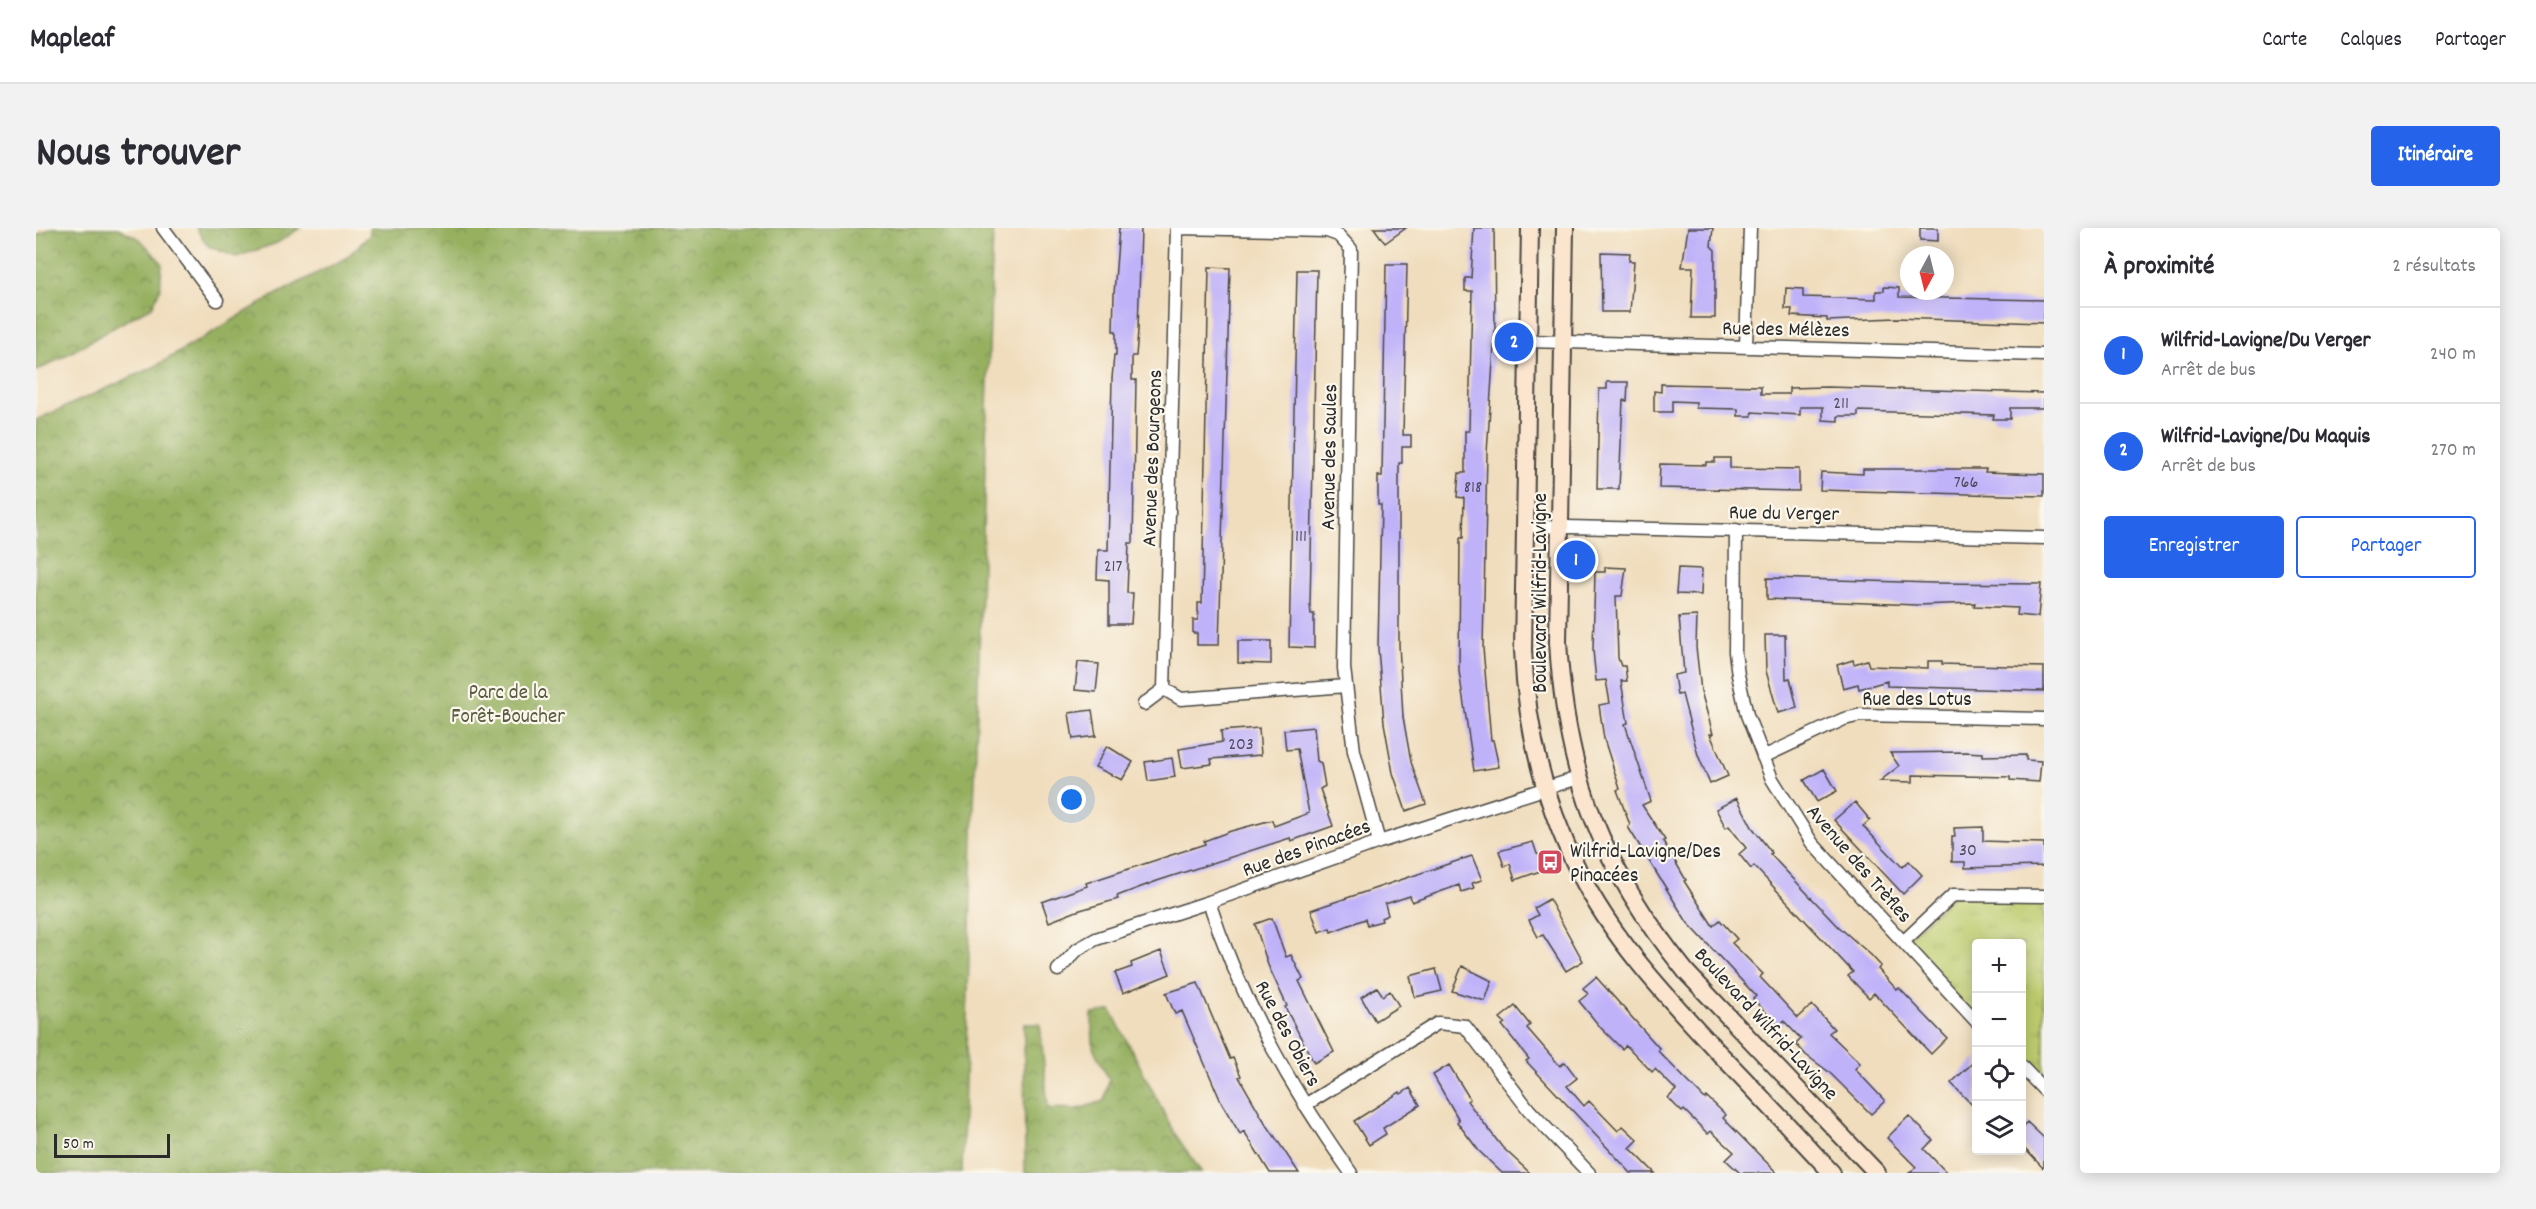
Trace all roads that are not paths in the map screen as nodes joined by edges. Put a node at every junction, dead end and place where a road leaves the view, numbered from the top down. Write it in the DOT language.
graph roads {
  1 [pos="163,228"];
  2 [pos="1177,228"];
  3 [pos="1530,228"];
  4 [pos="1565,228"];
  5 [pos="1750,228"];
  6 [pos="217,300"];
  7 [pos="1527,341"];
  8 [pos="1562,343"];
  9 [pos="1746,346"];
  10 [pos="2044,355"];
  11 [pos="1523,526"];
  12 [pos="1560,526"];
  13 [pos="1736,530"];
  14 [pos="2044,538"];
  15 [pos="1346,686"];
  16 [pos="1164,689"];
  17 [pos="1144,705"];
  18 [pos="2044,719"];
  19 [pos="1763,757"];
  20 [pos="1578,778"];
  21 [pos="1545,788"];
  22 [pos="1379,842"];
  23 [pos="2044,896"];
  24 [pos="1209,902"];
  25 [pos="1903,942"];
  26 [pos="1058,970"];
  27 [pos="1972,1017"];
  28 [pos="2026,1071"];
  29 [pos="2044,1090"];
  30 [pos="1305,1105"];
  31 [pos="1351,1173"];
  32 [pos="1589,1173"];
  33 [pos="1832,1173"];
  34 [pos="1877,1173"];
  1 -- 6 [label="street"];
  2 -- 15 [label="street, Avenue des Saules"];
  2 -- 16 [label="street, Avenue des Bourgeons"];
  3 -- 7 [label="street, Boulevard Wilfrid-Lavigne"];
  4 -- 8 [label="street, Boulevard Wilfrid-Lavigne"];
  5 -- 9 [label="street"];
  7 -- 8 [label="street, Rue des Mélèzes"];
  7 -- 11 [label="street, Boulevard Wilfrid-Lavigne"];
  8 -- 9 [label="street, Rue des Mélèzes"];
  8 -- 12 [label="street, Boulevard Wilfrid-Lavigne"];
  9 -- 10 [label="street, Rue des Mélèzes"];
  11 -- 12 [label="street, Rue du Verger"];
  11 -- 21 [label="street, Boulevard Wilfrid-Lavigne"];
  12 -- 13 [label="street, Rue du Verger"];
  12 -- 20 [label="street, Boulevard Wilfrid-Lavigne"];
  13 -- 14 [label="street, Rue du Verger"];
  13 -- 19 [label="street, Avenue des Trèfles"];
  15 -- 16 [label="street"];
  15 -- 22 [label="street, Avenue des Saules"];
  16 -- 17 [label="street"];
  18 -- 19 [label="street, Rue des Lotus"];
  19 -- 25 [label="street, Avenue des Trèfles"];
  20 -- 21 [label="street, Rue des Pinacées"];
  20 -- 34 [label="street, Boulevard Wilfrid-Lavigne"];
  21 -- 22 [label="street, Rue des Pinacées"];
  21 -- 33 [label="street, Boulevard Wilfrid-Lavigne"];
  22 -- 24 [label="street, Rue des Pinacées"];
  23 -- 25 [label="street"];
  24 -- 26 [label="street, Rue des Pinacées"];
  24 -- 30 [label="street, Rue des Obiers"];
  25 -- 27 [label="street, Avenue des Trèfles"];
  28 -- 29 [label="street"];
  30 -- 31 [label="street, Rue des Obiers"];
  30 -- 32 [label="street"];
}
